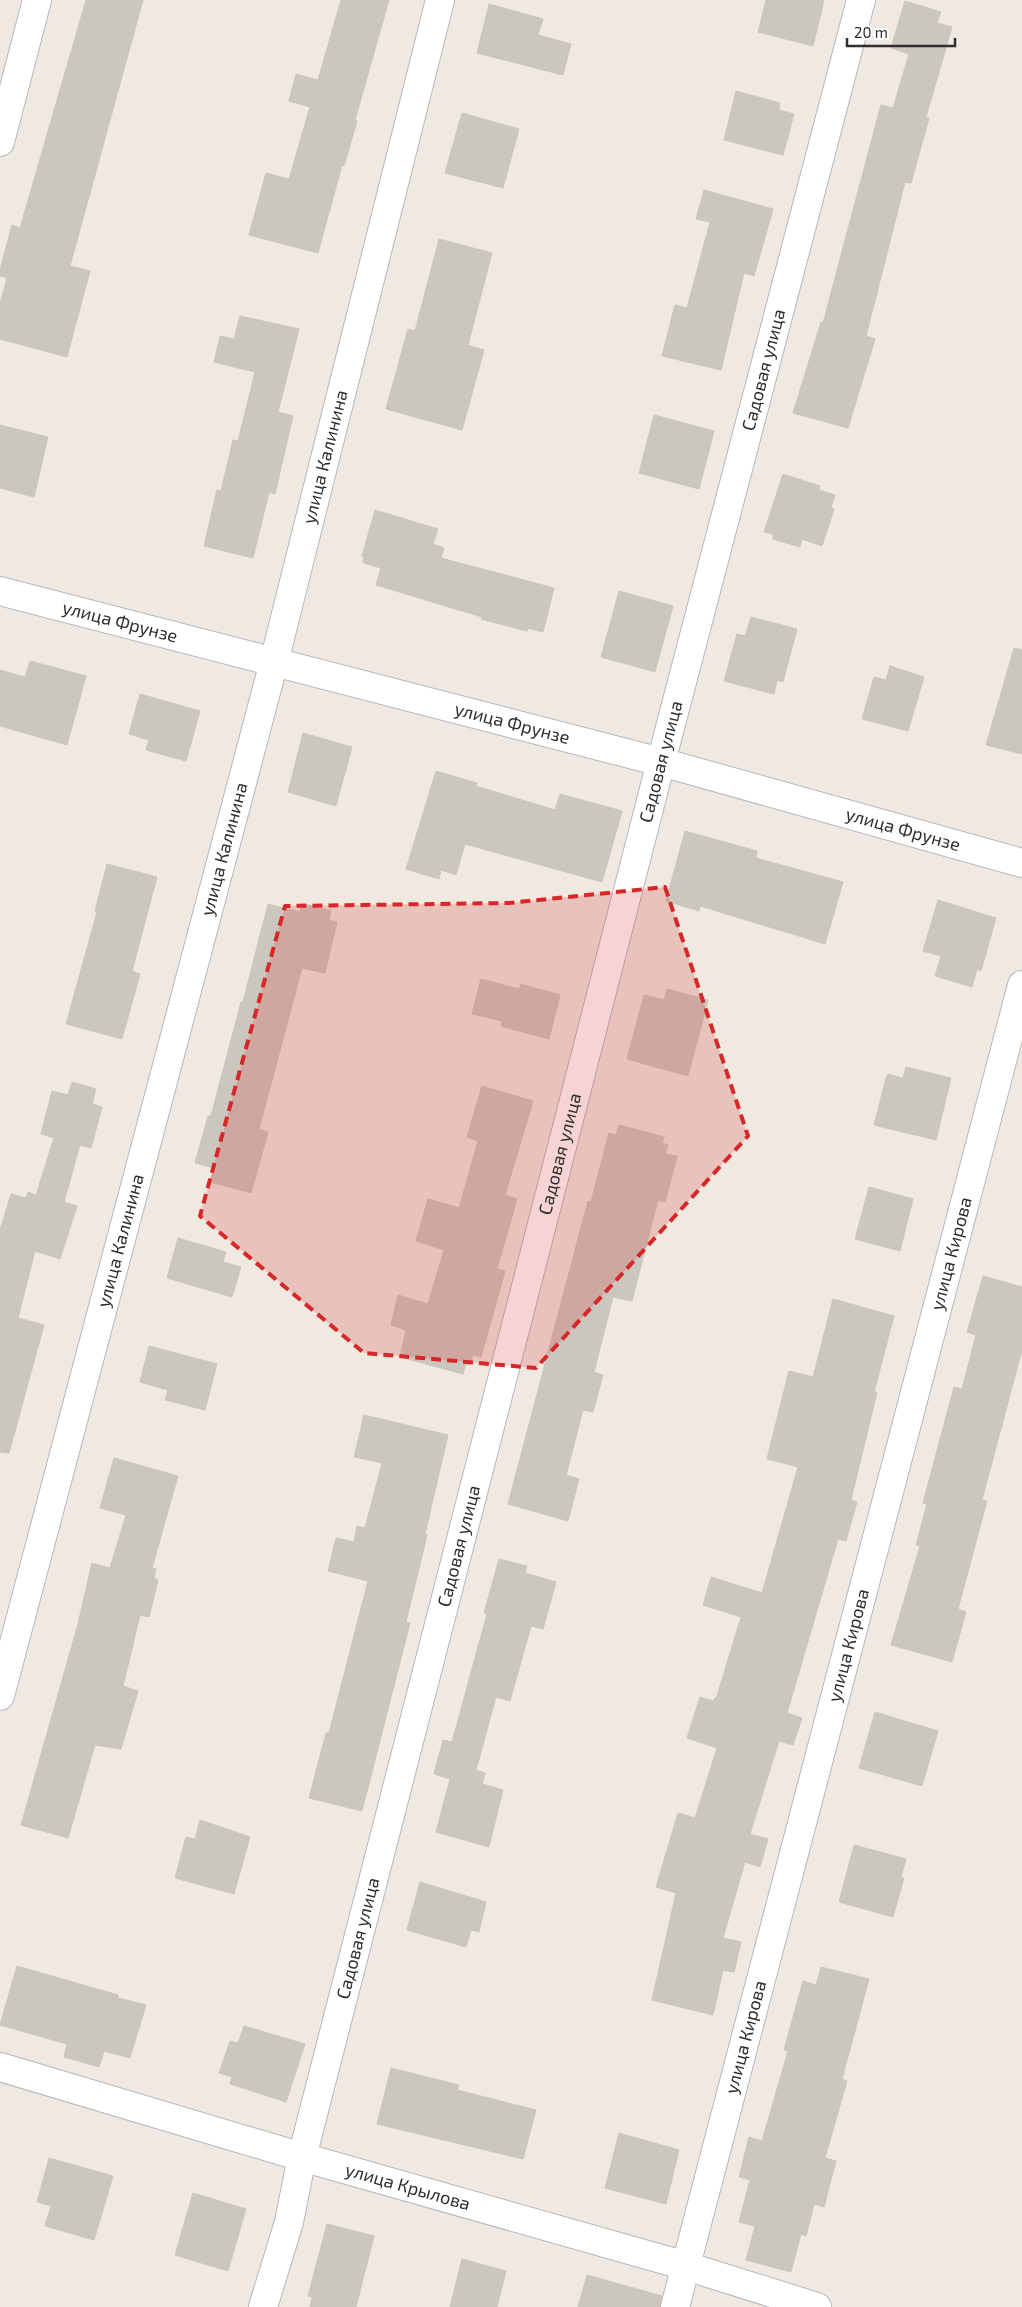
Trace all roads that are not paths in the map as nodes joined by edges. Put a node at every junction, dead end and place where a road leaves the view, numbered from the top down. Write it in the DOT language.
graph roads {
  1 [pos="37,0"];
  2 [pos="440,0"];
  3 [pos="861,0"];
  4 [pos="0,142"];
  5 [pos="0,591"];
  6 [pos="274,662"];
  7 [pos="662,762"];
  8 [pos="1022,863"];
  9 [pos="1022,986"];
  10 [pos="0,1696"];
  11 [pos="0,2067"];
  12 [pos="302,2157"];
  13 [pos="686,2266"];
  14 [pos="263,2307"];
  15 [pos="676,2307"];
  16 [pos="817,2307"];
  1 -- 4 [label="street"];
  2 -- 6 [label="street, улица Калинина"];
  3 -- 7 [label="street, Садовая улица"];
  5 -- 6 [label="street, улица Фрунзе"];
  6 -- 7 [label="street, улица Фрунзе"];
  6 -- 10 [label="street, улица Калинина"];
  7 -- 8 [label="street, улица Фрунзе"];
  7 -- 12 [label="street, Садовая улица"];
  9 -- 13 [label="street, улица Кирова"];
  11 -- 12 [label="street, улица Крылова"];
  12 -- 13 [label="street, улица Крылова"];
  12 -- 14 [label="street, Садовая улица"];
  13 -- 15 [label="street, улица Кирова"];
  13 -- 16 [label="street, улица Крылова"];
}
